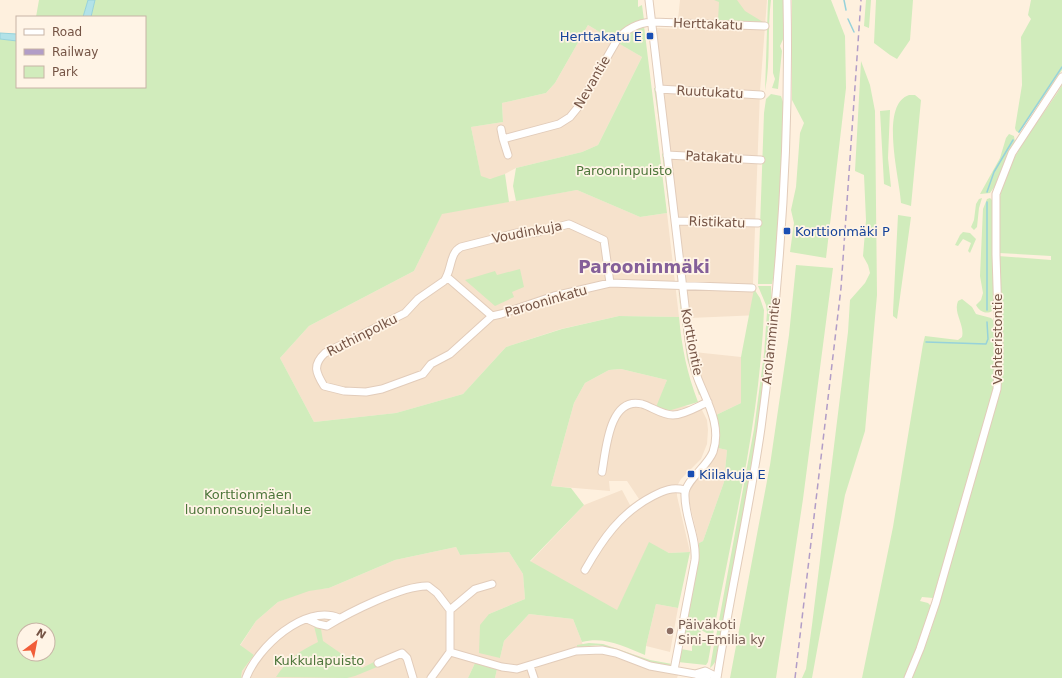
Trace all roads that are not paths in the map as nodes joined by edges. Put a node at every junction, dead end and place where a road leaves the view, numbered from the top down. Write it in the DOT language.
graph roads {
  1 [pos="649,0"];
  2 [pos="787,0"];
  3 [pos="652,22"];
  4 [pos="765,26"];
  5 [pos="1062,77"];
  6 [pos="659,90"];
  7 [pos="761,95"];
  8 [pos="500,129"];
  9 [pos="503,139"];
  10 [pos="508,155"];
  11 [pos="667,155"];
  12 [pos="761,160"];
  13 [pos="675,221"];
  14 [pos="758,223"];
  15 [pos="447,277"];
  16 [pos="610,283"];
  17 [pos="682,286"];
  18 [pos="752,288"];
  19 [pos="492,316"];
  20 [pos="708,402"];
  21 [pos="602,472"];
  22 [pos="685,490"];
  23 [pos="585,570"];
  24 [pos="492,584"];
  25 [pos="450,610"];
  26 [pos="450,652"];
  27 [pos="378,662"];
  28 [pos="530,666"];
  29 [pos="674,670"];
  30 [pos="695,674"];
  31 [pos="246,678"];
  32 [pos="413,678"];
  33 [pos="431,678"];
  34 [pos="534,678"];
  35 [pos="707,678"];
  36 [pos="716,678"];
  37 [pos="908,678"];
  1 -- 3 [label="street, Korttiontie"];
  2 -- 36 [label="street, Arolammintie"];
  3 -- 4 [label="street, Herttakatu"];
  3 -- 6 [label="street, Korttiontie"];
  3 -- 9 [label="street, Nevantie"];
  5 -- 37 [label="street, Vahteristontie"];
  6 -- 7 [label="street, Ruutukatu"];
  6 -- 11 [label="street, Korttiontie"];
  8 -- 9 [label="street"];
  9 -- 10 [label="street"];
  11 -- 12 [label="street, Patakatu"];
  11 -- 13 [label="street, Korttiontie"];
  13 -- 14 [label="street, Ristikatu"];
  13 -- 17 [label="street, Korttiontie"];
  15 -- 16 [label="street, Voudinkuja"];
  15 -- 19 [label="street, Parooninkatu"];
  15 -- 19 [label="street, Ruthinpolku"];
  16 -- 17 [label="street, Parooninkatu"];
  16 -- 19 [label="street, Parooninkatu"];
  17 -- 18 [label="street, Parooninkatu"];
  17 -- 20 [label="street, Korttiontie"];
  20 -- 21 [label="street"];
  20 -- 22 [label="street, Korttiontie"];
  22 -- 23 [label="street"];
  22 -- 29 [label="street"];
  24 -- 25 [label="street"];
  25 -- 26 [label="street"];
  25 -- 31 [label="street"];
  26 -- 28 [label="street"];
  26 -- 33 [label="street"];
  27 -- 32 [label="street"];
  28 -- 29 [label="street"];
  28 -- 34 [label="street"];
  29 -- 30 [label="street"];
  30 -- 35 [label="street"];
  30 -- 36 [label="street"];
}
